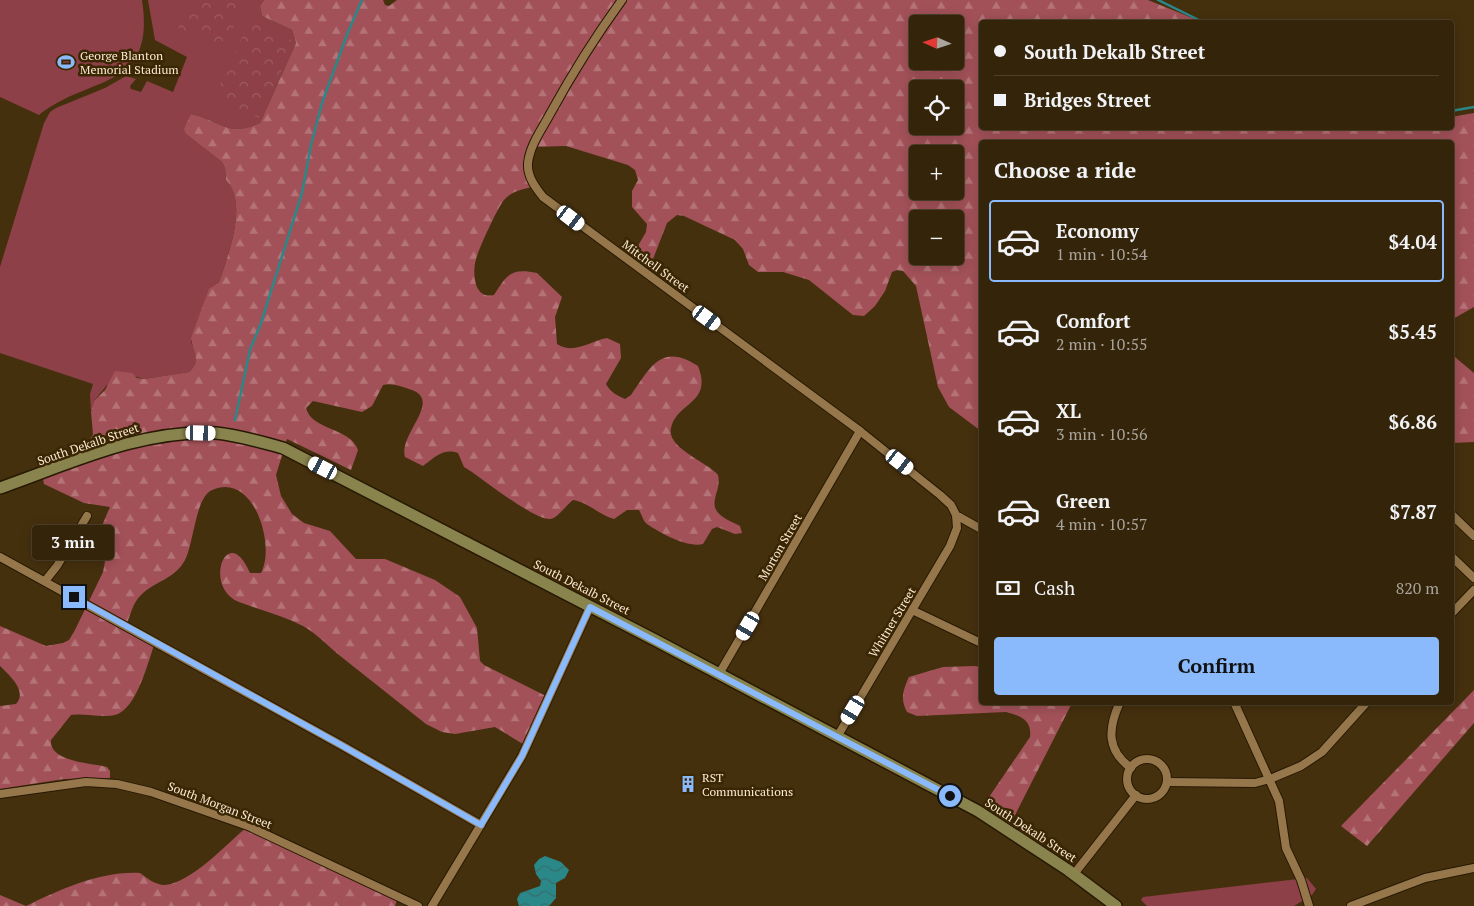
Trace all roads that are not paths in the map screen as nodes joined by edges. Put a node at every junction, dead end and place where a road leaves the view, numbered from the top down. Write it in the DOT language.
graph roads {
  1 [pos="622,0"];
  2 [pos="860,431"];
  3 [pos="0,488"];
  4 [pos="956,515"];
  5 [pos="87,516"];
  6 [pos="1454,517"];
  7 [pos="979,528"];
  8 [pos="1474,536"];
  9 [pos="0,557"];
  10 [pos="1454,559"];
  11 [pos="1474,578"];
  12 [pos="44,581"];
  13 [pos="1474,590"];
  14 [pos="590,607"];
  15 [pos="912,610"];
  16 [pos="1454,611"];
  17 [pos="979,642"];
  18 [pos="719,674"];
  19 [pos="1118,705"];
  20 [pos="1235,705"];
  21 [pos="1364,705"];
  22 [pos="837,737"];
  23 [pos="1131,768"];
  24 [pos="1270,779"];
  25 [pos="1166,782"];
  26 [pos="0,794"];
  27 [pos="1136,795"];
  28 [pos="481,825"];
  29 [pos="1474,868"];
  30 [pos="1074,874"];
  31 [pos="418,906"];
  32 [pos="432,906"];
  33 [pos="1116,906"];
  34 [pos="1309,906"];
  35 [pos="1351,906"];
  1 -- 2 [label="street, Mitchell Street"];
  2 -- 4 [label="street, Mitchell Street"];
  2 -- 18 [label="street, Morton Street"];
  3 -- 14 [label="main road, South Dekalb Street"];
  4 -- 7 [label="street, Mitchell Street"];
  4 -- 15 [label="street, Whitner Street"];
  5 -- 12 [label="street"];
  6 -- 8 [label="street"];
  9 -- 12 [label="street"];
  10 -- 11 [label="street"];
  12 -- 28 [label="street"];
  13 -- 16 [label="street"];
  14 -- 18 [label="main road, South Dekalb Street"];
  14 -- 28 [label="street"];
  15 -- 17 [label="street"];
  15 -- 22 [label="street, Whitner Street"];
  18 -- 22 [label="main road, South Dekalb Street"];
  19 -- 23 [label="street"];
  20 -- 24 [label="street"];
  21 -- 24 [label="street"];
  22 -- 30 [label="main road, South Dekalb Street"];
  23 -- 25 [label="street"];
  23 -- 27 [label="street"];
  24 -- 25 [label="street"];
  24 -- 34 [label="street"];
  25 -- 27 [label="street"];
  26 -- 31 [label="street, South Morgan Street"];
  27 -- 30 [label="street"];
  28 -- 32 [label="street"];
  29 -- 35 [label="street"];
  30 -- 33 [label="main road, South Dekalb Street"];
}
